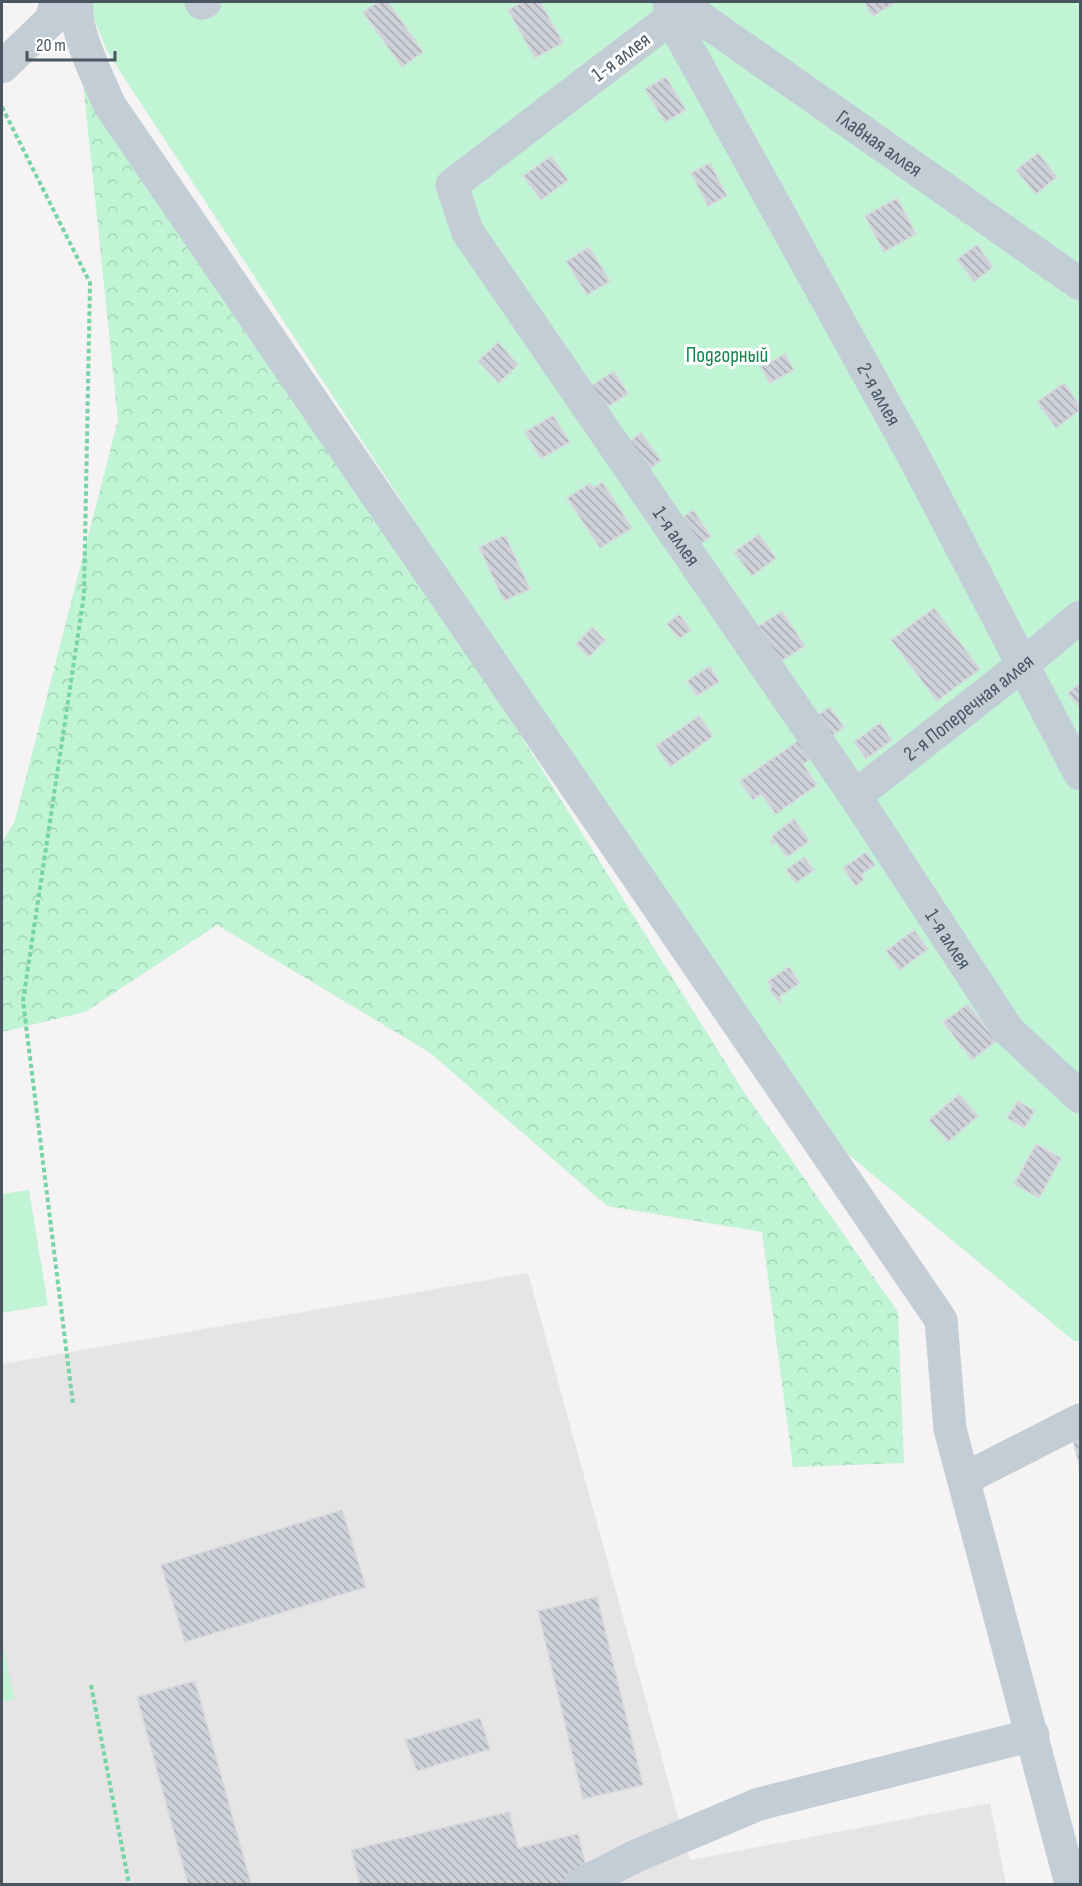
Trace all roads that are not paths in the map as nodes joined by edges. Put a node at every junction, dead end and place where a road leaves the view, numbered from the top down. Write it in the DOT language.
graph roads {
  1 [pos="56,2"];
  2 [pos="77,2"];
  3 [pos="673,7"];
  4 [pos="2,67"];
  5 [pos="1080,284"];
  6 [pos="1080,617"];
  7 [pos="1024,664"];
  8 [pos="1080,774"];
  9 [pos="855,796"];
  10 [pos="1080,1097"];
  11 [pos="1080,1420"];
  12 [pos="964,1479"];
  13 [pos="1032,1735"];
  14 [pos="581,1884"];
  15 [pos="1071,1884"];
  1 -- 4 [label="lane"];
  2 -- 12 [label="lane"];
  3 -- 5 [label="lane, Главная аллея"];
  3 -- 7 [label="lane, 2-я аллея"];
  3 -- 9 [label="lane, 1-я аллея"];
  6 -- 7 [label="lane, 2-я Поперечная аллея"];
  7 -- 8 [label="lane, 2-я аллея"];
  7 -- 9 [label="lane, 2-я Поперечная аллея"];
  9 -- 10 [label="lane, 1-я аллея"];
  11 -- 12 [label="lane"];
  12 -- 13 [label="lane"];
  13 -- 14 [label="lane"];
  13 -- 15 [label="lane"];
}
